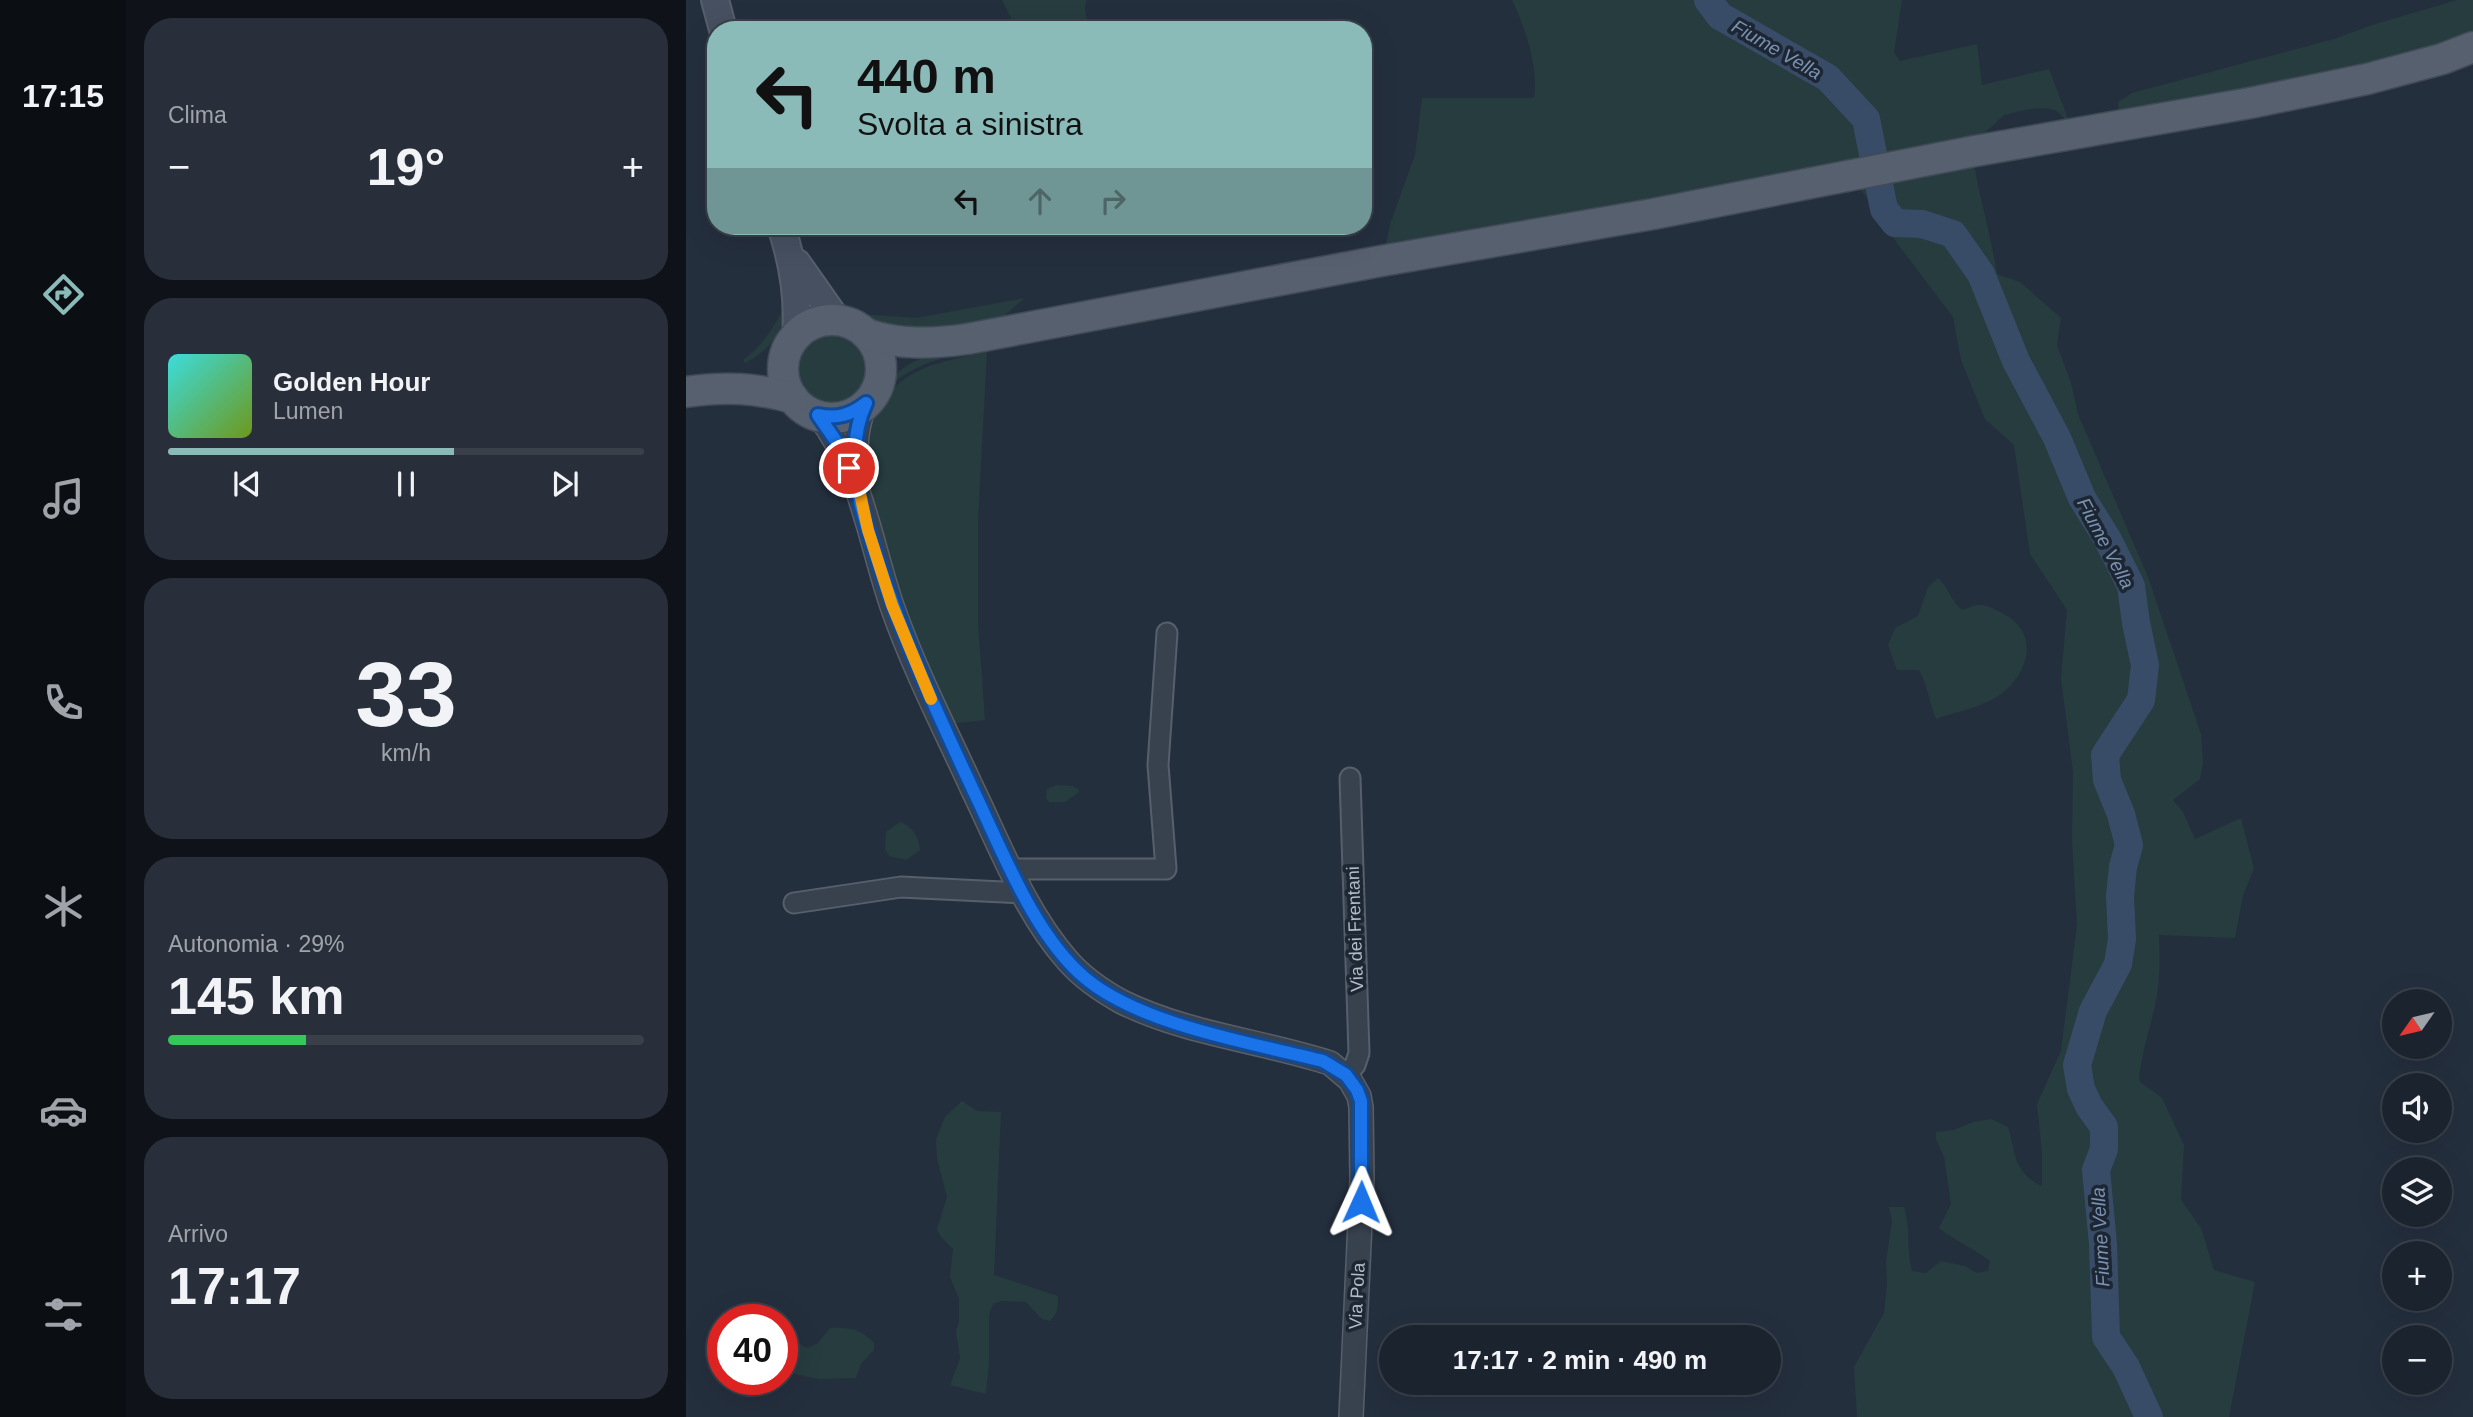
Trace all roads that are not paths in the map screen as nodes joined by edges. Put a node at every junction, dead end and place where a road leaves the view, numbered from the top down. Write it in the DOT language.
graph roads {
  1 [pos="715,0"];
  2 [pos="721,21"];
  3 [pos="2473,47"];
  4 [pos="784,236"];
  5 [pos="837,320"];
  6 [pos="866,334"];
  7 [pos="967,339"];
  8 [pos="791,344"];
  9 [pos="698,390"];
  10 [pos="793,398"];
  11 [pos="871,398"];
  12 [pos="818,415"];
  13 [pos="858,493"];
  14 [pos="1167,633"];
  15 [pos="1350,778"];
  16 [pos="1010,869"];
  17 [pos="1022,892"];
  18 [pos="794,903"];
  19 [pos="1346,1075"];
  20 [pos="1351,1417"];
  1 -- 2 [label="main road"];
  3 -- 7 [label="main road"];
  4 -- 5 [label="main road"];
  4 -- 8 [label="main road"];
  5 -- 6 [label="main road"];
  5 -- 8 [label="main road"];
  6 -- 7 [label="main road"];
  6 -- 11 [label="main road"];
  7 -- 11 [label="main road"];
  8 -- 9 [label="main road"];
  8 -- 10 [label="main road"];
  9 -- 10 [label="main road"];
  10 -- 12 [label="main road"];
  11 -- 12 [label="main road"];
  11 -- 13 [label="street"];
  12 -- 13 [label="street"];
  13 -- 16 [label="street"];
  14 -- 16 [label="street"];
  15 -- 19 [label="street, Via dei Frentani"];
  16 -- 17 [label="street"];
  17 -- 18 [label="street"];
  17 -- 19 [label="street"];
  19 -- 20 [label="street, Via Pola"];
}
